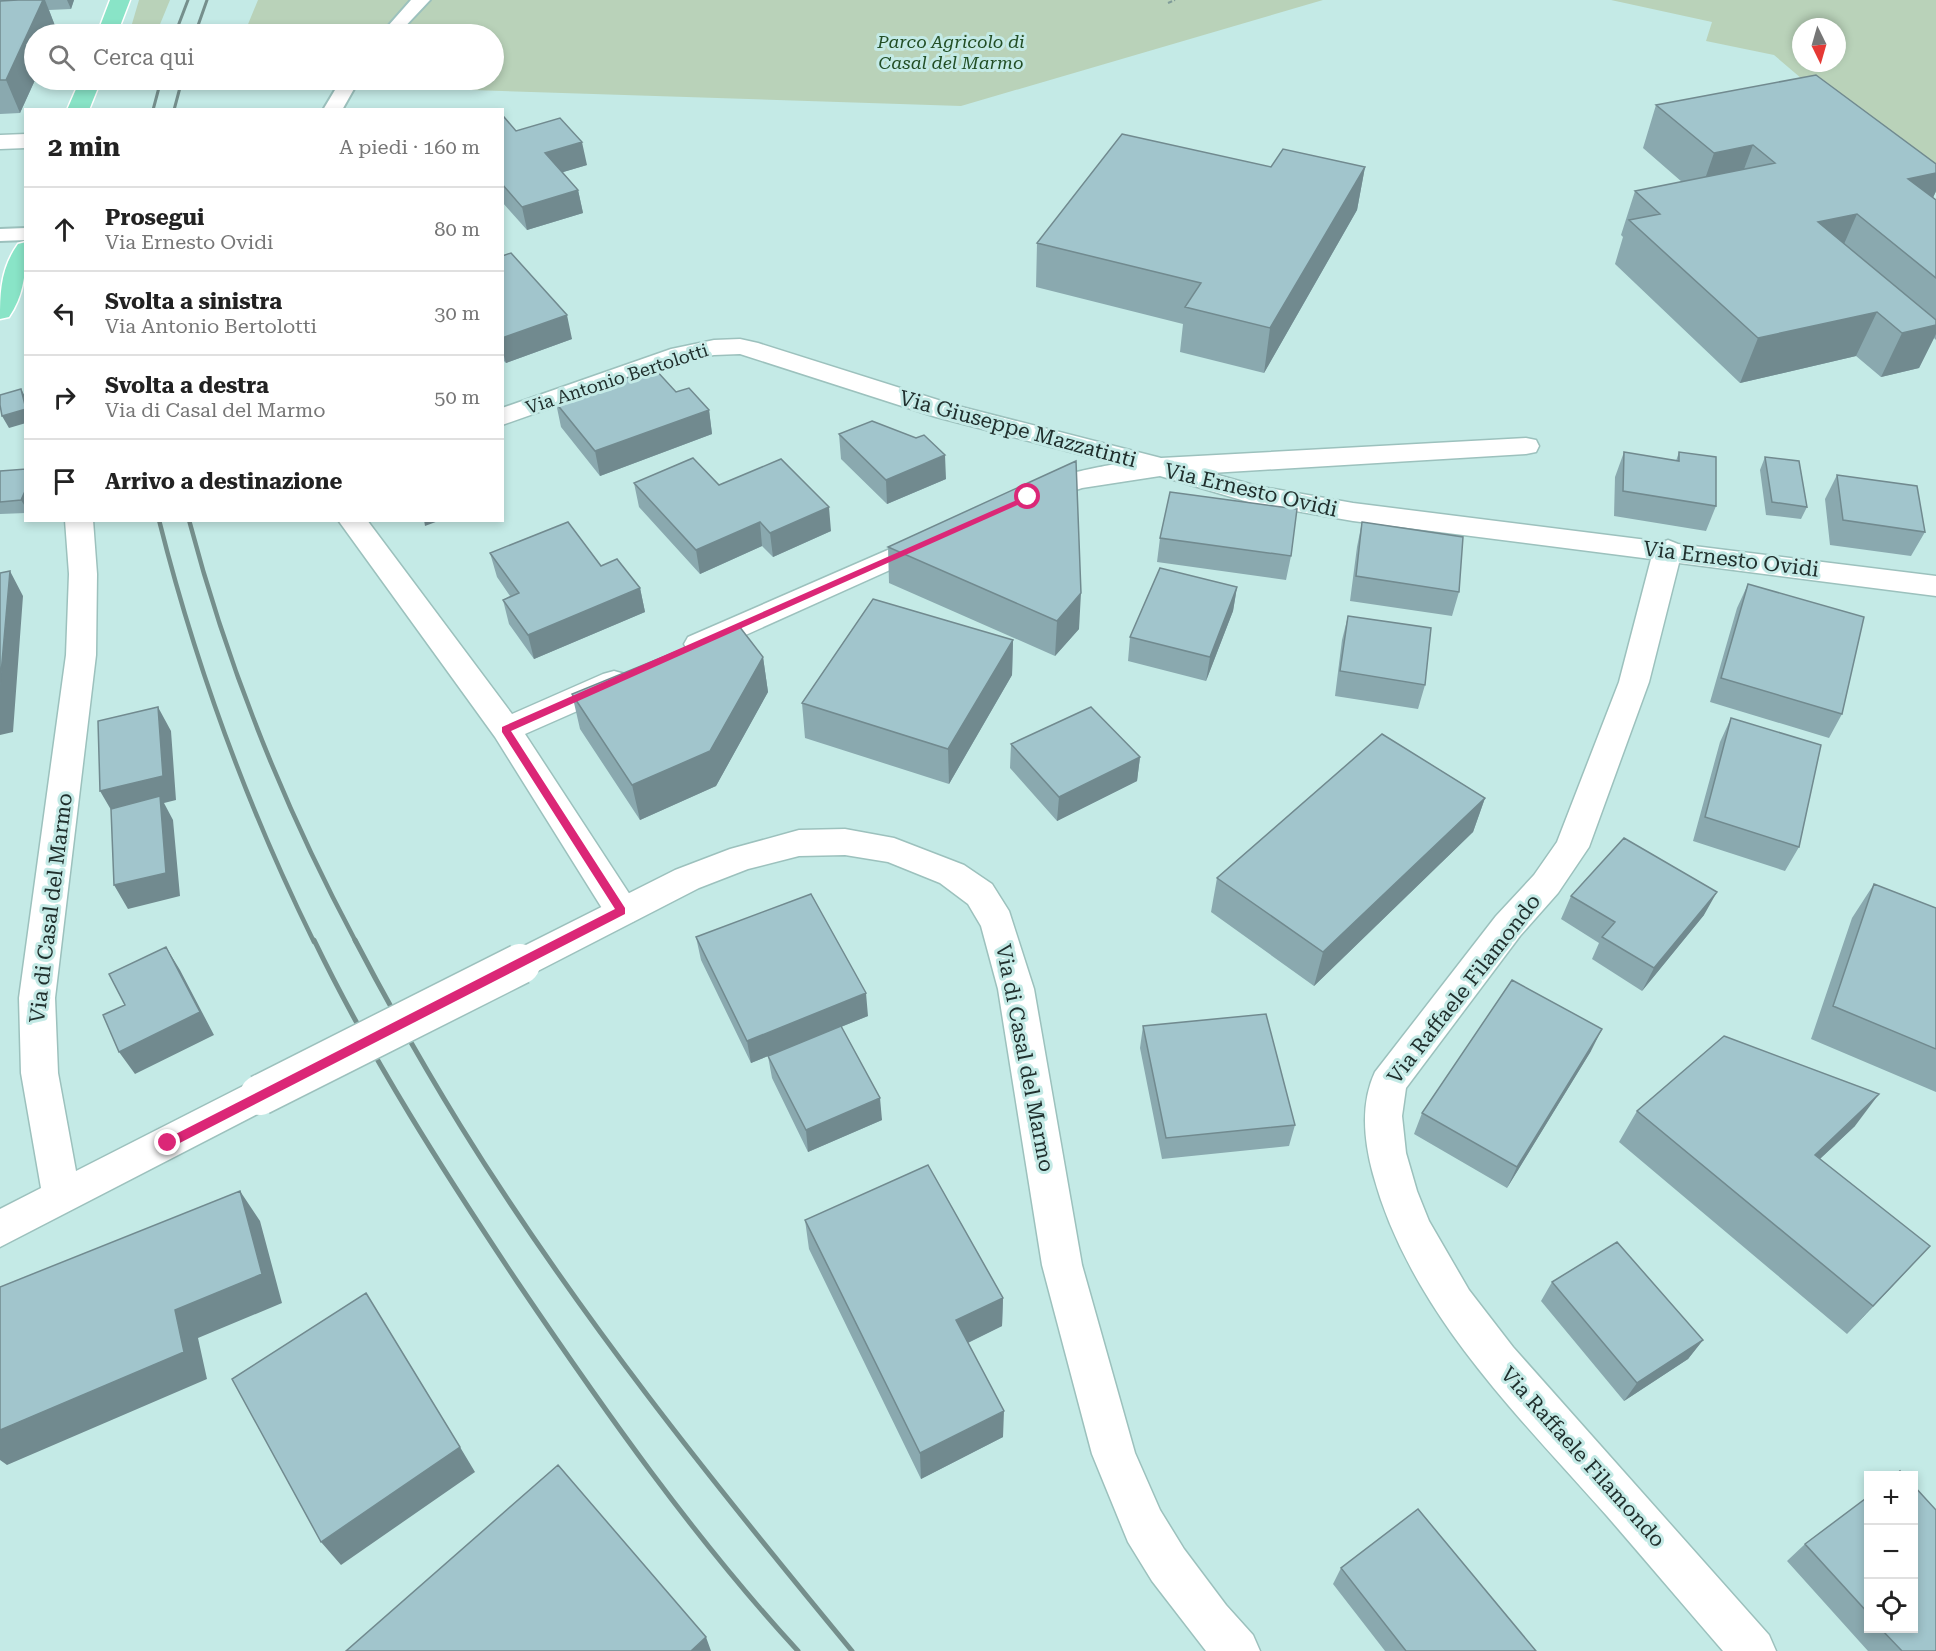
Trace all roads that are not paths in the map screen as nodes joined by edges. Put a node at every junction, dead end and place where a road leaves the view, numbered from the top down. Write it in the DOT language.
graph roads {
  1 [pos="120,0"];
  2 [pos="422,0"];
  3 [pos="111,24"];
  4 [pos="399,24"];
  5 [pos="86,90"];
  6 [pos="344,90"];
  7 [pos="79,108"];
  8 [pos="333,108"];
  9 [pos="24,141"];
  10 [pos="0,142"];
  11 [pos="24,234"];
  12 [pos="0,235"];
  13 [pos="24,254"];
  14 [pos="0,312"];
  15 [pos="732,345"];
  16 [pos="504,416"];
  17 [pos="1526,446"];
  18 [pos="1161,467"];
  19 [pos="1006,507"];
  20 [pos="80,522"];
  21 [pos="353,522"];
  22 [pos="952,531"];
  23 [pos="1668,550"];
  24 [pos="1936,586"];
  25 [pos="671,656"];
  26 [pos="639,670"];
  27 [pos="506,729"];
  28 [pos="622,911"];
  29 [pos="62,1197"];
  30 [pos="0,1228"];
  31 [pos="1237,1651"];
  32 [pos="1753,1651"];
  1 -- 3 [label="main road"];
  2 -- 4 [label="lane"];
  5 -- 7 [label="main road"];
  6 -- 8 [label="lane"];
  9 -- 10 [label="street"];
  11 -- 12 [label="lane"];
  13 -- 14 [label="main road"];
  15 -- 16 [label="street, Via Antonio Bertolotti"];
  15 -- 18 [label="street, Via Giuseppe Mazzatinti"];
  17 -- 18 [label="street, Via Giuseppe Mazzatinti"];
  18 -- 19 [label="street, Via Ernesto Ovidi"];
  18 -- 23 [label="street, Via Ernesto Ovidi"];
  20 -- 29 [label="street, Via di Casal del Marmo"];
  21 -- 27 [label="street"];
  22 -- 25 [label="street"];
  23 -- 24 [label="street, Via Ernesto Ovidi"];
  23 -- 32 [label="street, Via Raffaele Filamondo"];
  26 -- 27 [label="street"];
  27 -- 28 [label="street"];
  28 -- 29 [label="street, Via di Casal del Marmo, bridge"];
  28 -- 31 [label="street, Via di Casal del Marmo"];
  29 -- 30 [label="street"];
}
